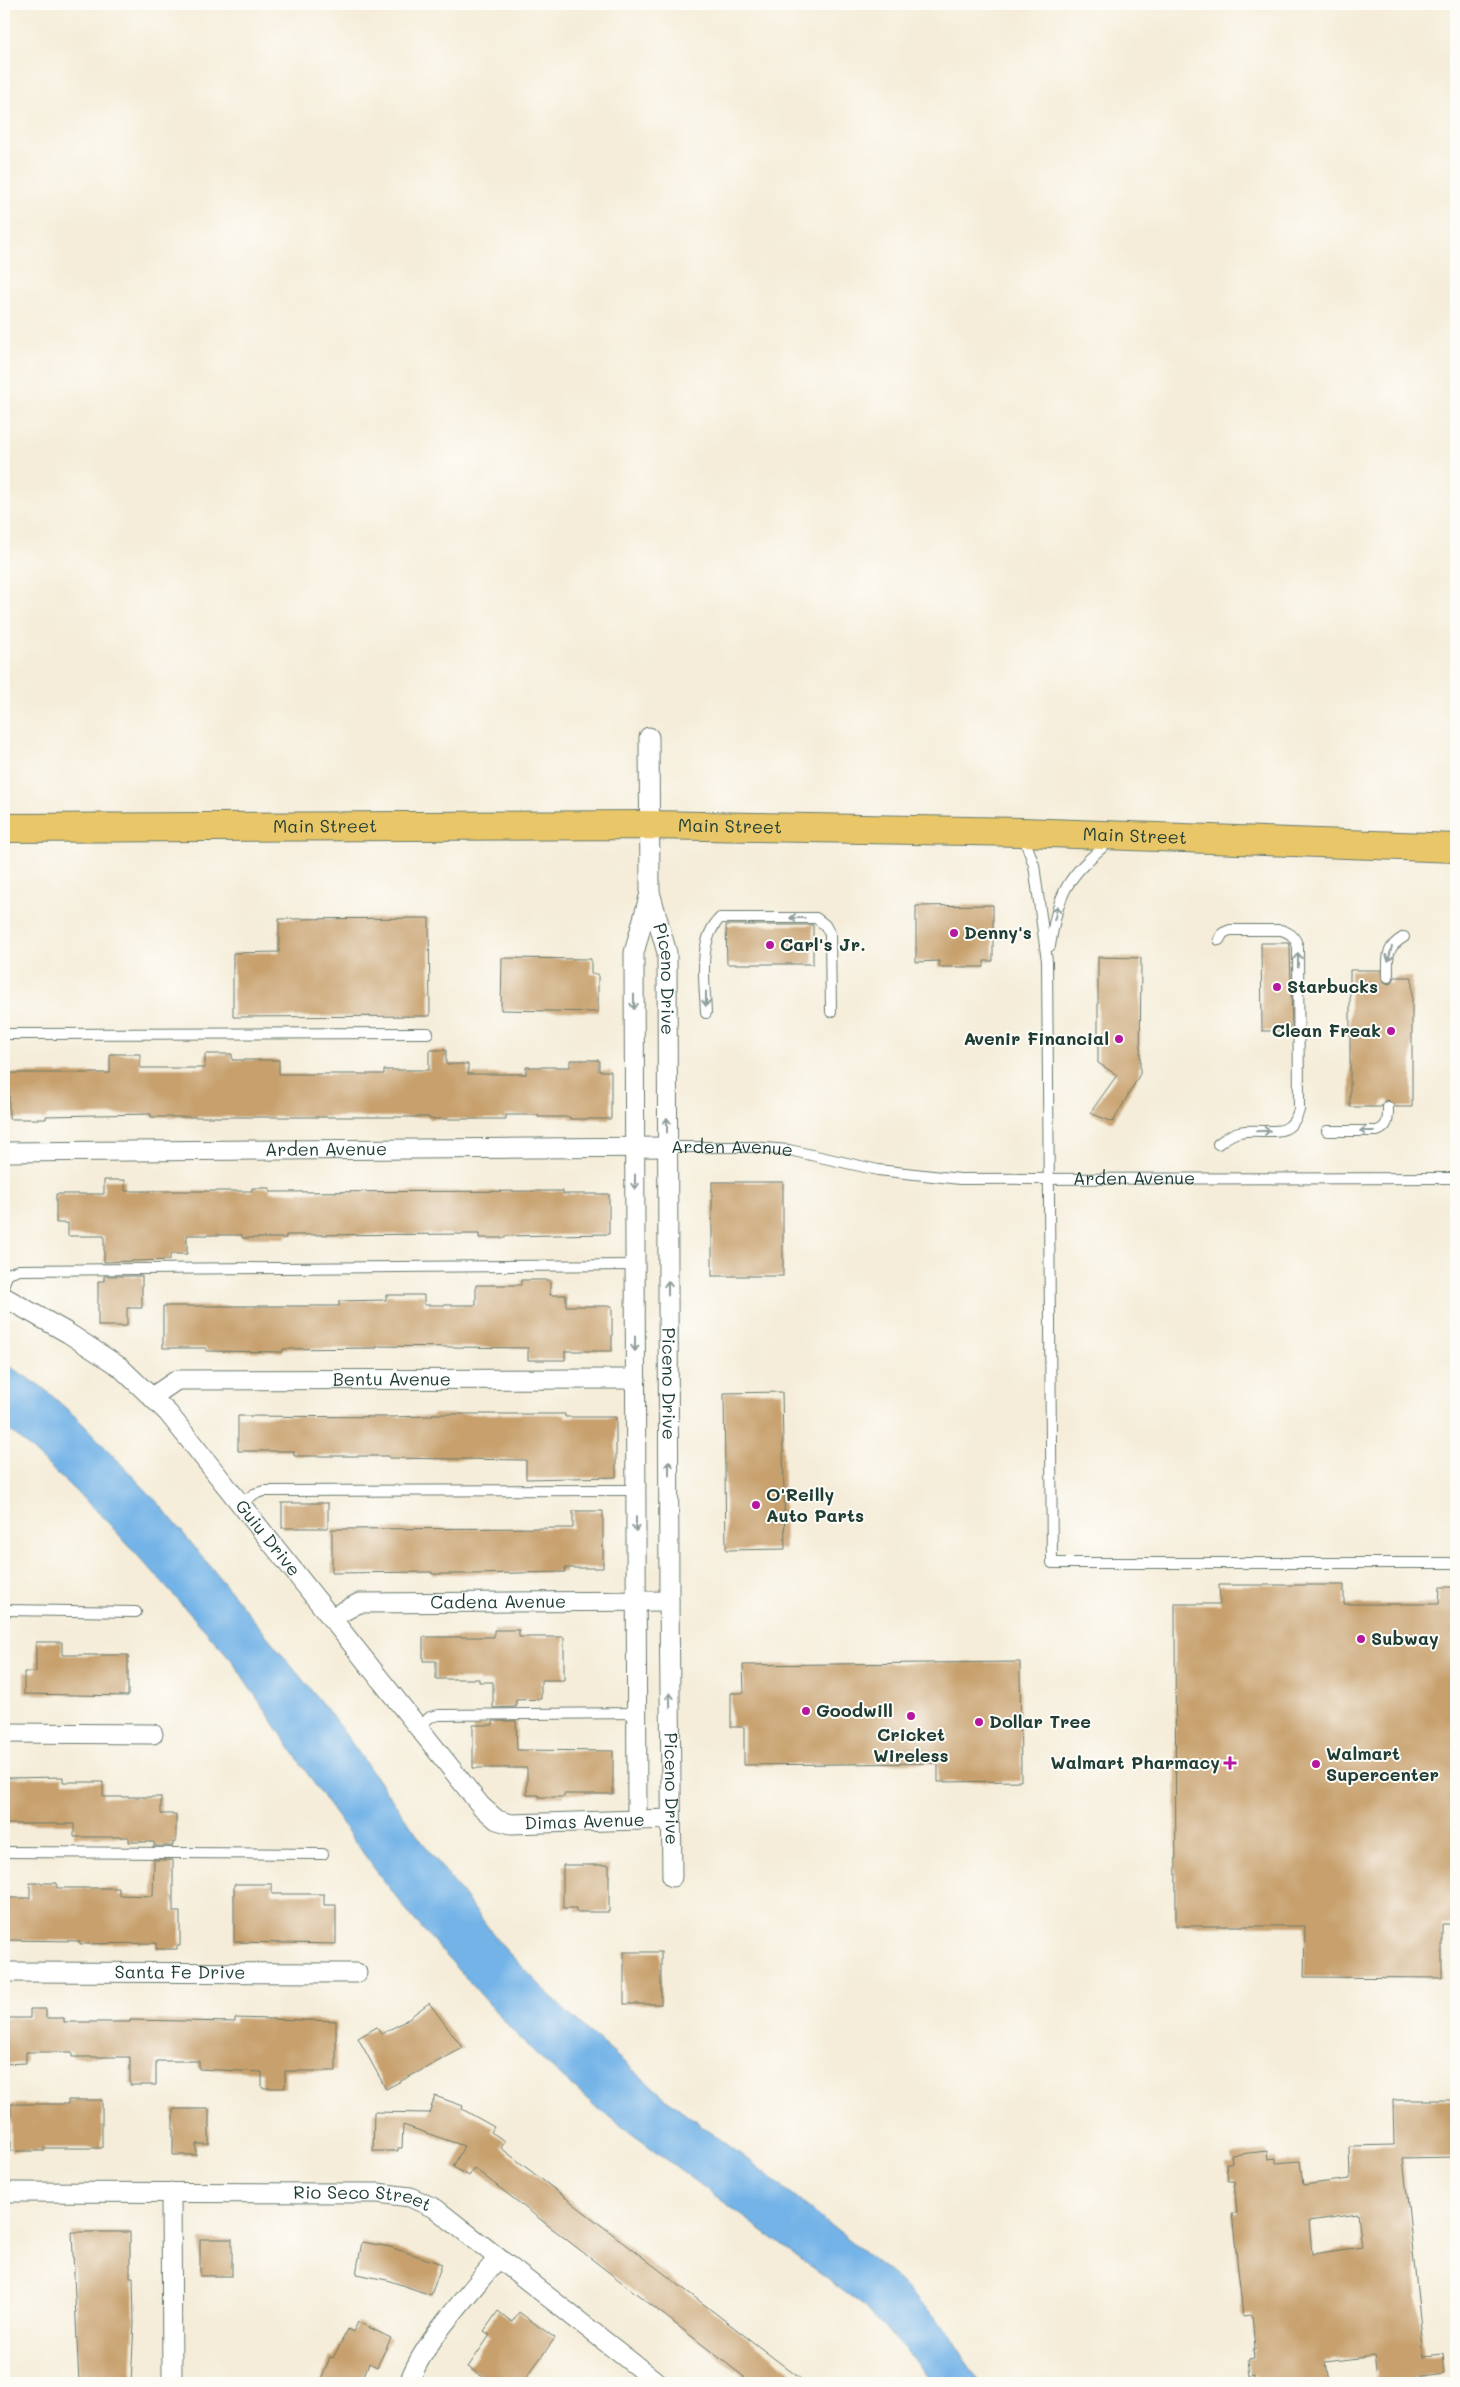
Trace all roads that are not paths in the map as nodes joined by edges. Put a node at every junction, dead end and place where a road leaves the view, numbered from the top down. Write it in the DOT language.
graph roads {
  1 [pos="649,737"];
  2 [pos="649,825"];
  3 [pos="4,828"];
  4 [pos="1022,832"];
  5 [pos="1116,835"];
  6 [pos="1456,848"];
  7 [pos="650,892"];
  8 [pos="1404,937"];
  9 [pos="1220,940"];
  10 [pos="1047,961"];
  11 [pos="1388,977"];
  12 [pos="831,1012"];
  13 [pos="706,1013"];
  14 [pos="4,1034"];
  15 [pos="428,1034"];
  16 [pos="1388,1107"];
  17 [pos="1327,1131"];
  18 [pos="1218,1144"];
  19 [pos="668,1147"];
  20 [pos="634,1148"];
  21 [pos="4,1152"];
  22 [pos="1456,1178"];
  23 [pos="1049,1179"];
  24 [pos="635,1265"];
  25 [pos="4,1283"];
  26 [pos="4,1297"];
  27 [pos="636,1379"];
  28 [pos="152,1397"];
  29 [pos="636,1490"];
  30 [pos="241,1504"];
  31 [pos="1456,1563"];
  32 [pos="635,1601"];
  33 [pos="669,1601"];
  34 [pos="4,1610"];
  35 [pos="136,1612"];
  36 [pos="331,1618"];
  37 [pos="636,1713"];
  38 [pos="419,1727"];
  39 [pos="4,1733"];
  40 [pos="154,1734"];
  41 [pos="671,1819"];
  42 [pos="498,1820"];
  43 [pos="637,1820"];
  44 [pos="4,1852"];
  45 [pos="323,1854"];
  46 [pos="672,1878"];
  47 [pos="4,1972"];
  48 [pos="357,1972"];
  49 [pos="4,2192"];
  50 [pos="171,2192"];
  51 [pos="498,2258"];
  52 [pos="172,2383"];
  53 [pos="409,2383"];
  54 [pos="658,2383"];
  1 -- 2 [label="street, Piceno Drive"];
  2 -- 3 [label="highway, Main Street"];
  2 -- 4 [label="highway, Main Street"];
  2 -- 7 [label="street, Piceno Drive"];
  4 -- 5 [label="highway, Main Street"];
  4 -- 10 [label="lane"];
  5 -- 6 [label="highway, Main Street"];
  10 -- 5 [label="lane, one-way"];
  19 -- 7 [label="street, Piceno Drive, one-way"];
  7 -- 20 [label="street, Piceno Drive, one-way"];
  8 -- 11 [label="lane, one-way"];
  18 -- 9 [label="lane, one-way"];
  10 -- 23 [label="lane"];
  12 -- 13 [label="lane, one-way"];
  14 -- 15 [label="lane"];
  16 -- 17 [label="lane, one-way"];
  19 -- 20 [label="street, Arden Avenue"];
  19 -- 23 [label="lane, Arden Avenue"];
  33 -- 19 [label="street, Piceno Drive, one-way"];
  20 -- 21 [label="street, Arden Avenue"];
  20 -- 24 [label="street, Piceno Drive, one-way"];
  22 -- 23 [label="lane, Arden Avenue"];
  23 -- 31 [label="lane"];
  24 -- 25 [label="lane"];
  24 -- 27 [label="street, Piceno Drive, one-way"];
  26 -- 28 [label="street, Guiu Drive"];
  27 -- 28 [label="street, Bentu Avenue"];
  27 -- 29 [label="street, Piceno Drive"];
  28 -- 30 [label="street, Guiu Drive"];
  29 -- 30 [label="lane"];
  29 -- 32 [label="street, Piceno Drive, one-way"];
  30 -- 36 [label="street, Guiu Drive"];
  32 -- 33 [label="street, Cadena Avenue"];
  32 -- 36 [label="street, Cadena Avenue"];
  32 -- 37 [label="street, Piceno Drive"];
  41 -- 33 [label="street, Piceno Drive, one-way"];
  34 -- 35 [label="lane"];
  36 -- 38 [label="street, Guiu Drive"];
  37 -- 38 [label="lane"];
  37 -- 43 [label="street, Piceno Drive"];
  38 -- 42 [label="street, Guiu Drive"];
  39 -- 40 [label="street"];
  41 -- 43 [label="street, Dimas Avenue"];
  41 -- 46 [label="street, Piceno Drive"];
  42 -- 43 [label="street, Dimas Avenue"];
  44 -- 45 [label="lane"];
  47 -- 48 [label="street, Santa Fe Drive"];
  49 -- 50 [label="street, Rio Seco Street"];
  50 -- 51 [label="street, Rio Seco Street"];
  50 -- 52 [label="street"];
  51 -- 53 [label="street"];
  51 -- 54 [label="street, Rio Seco Street"];
}
